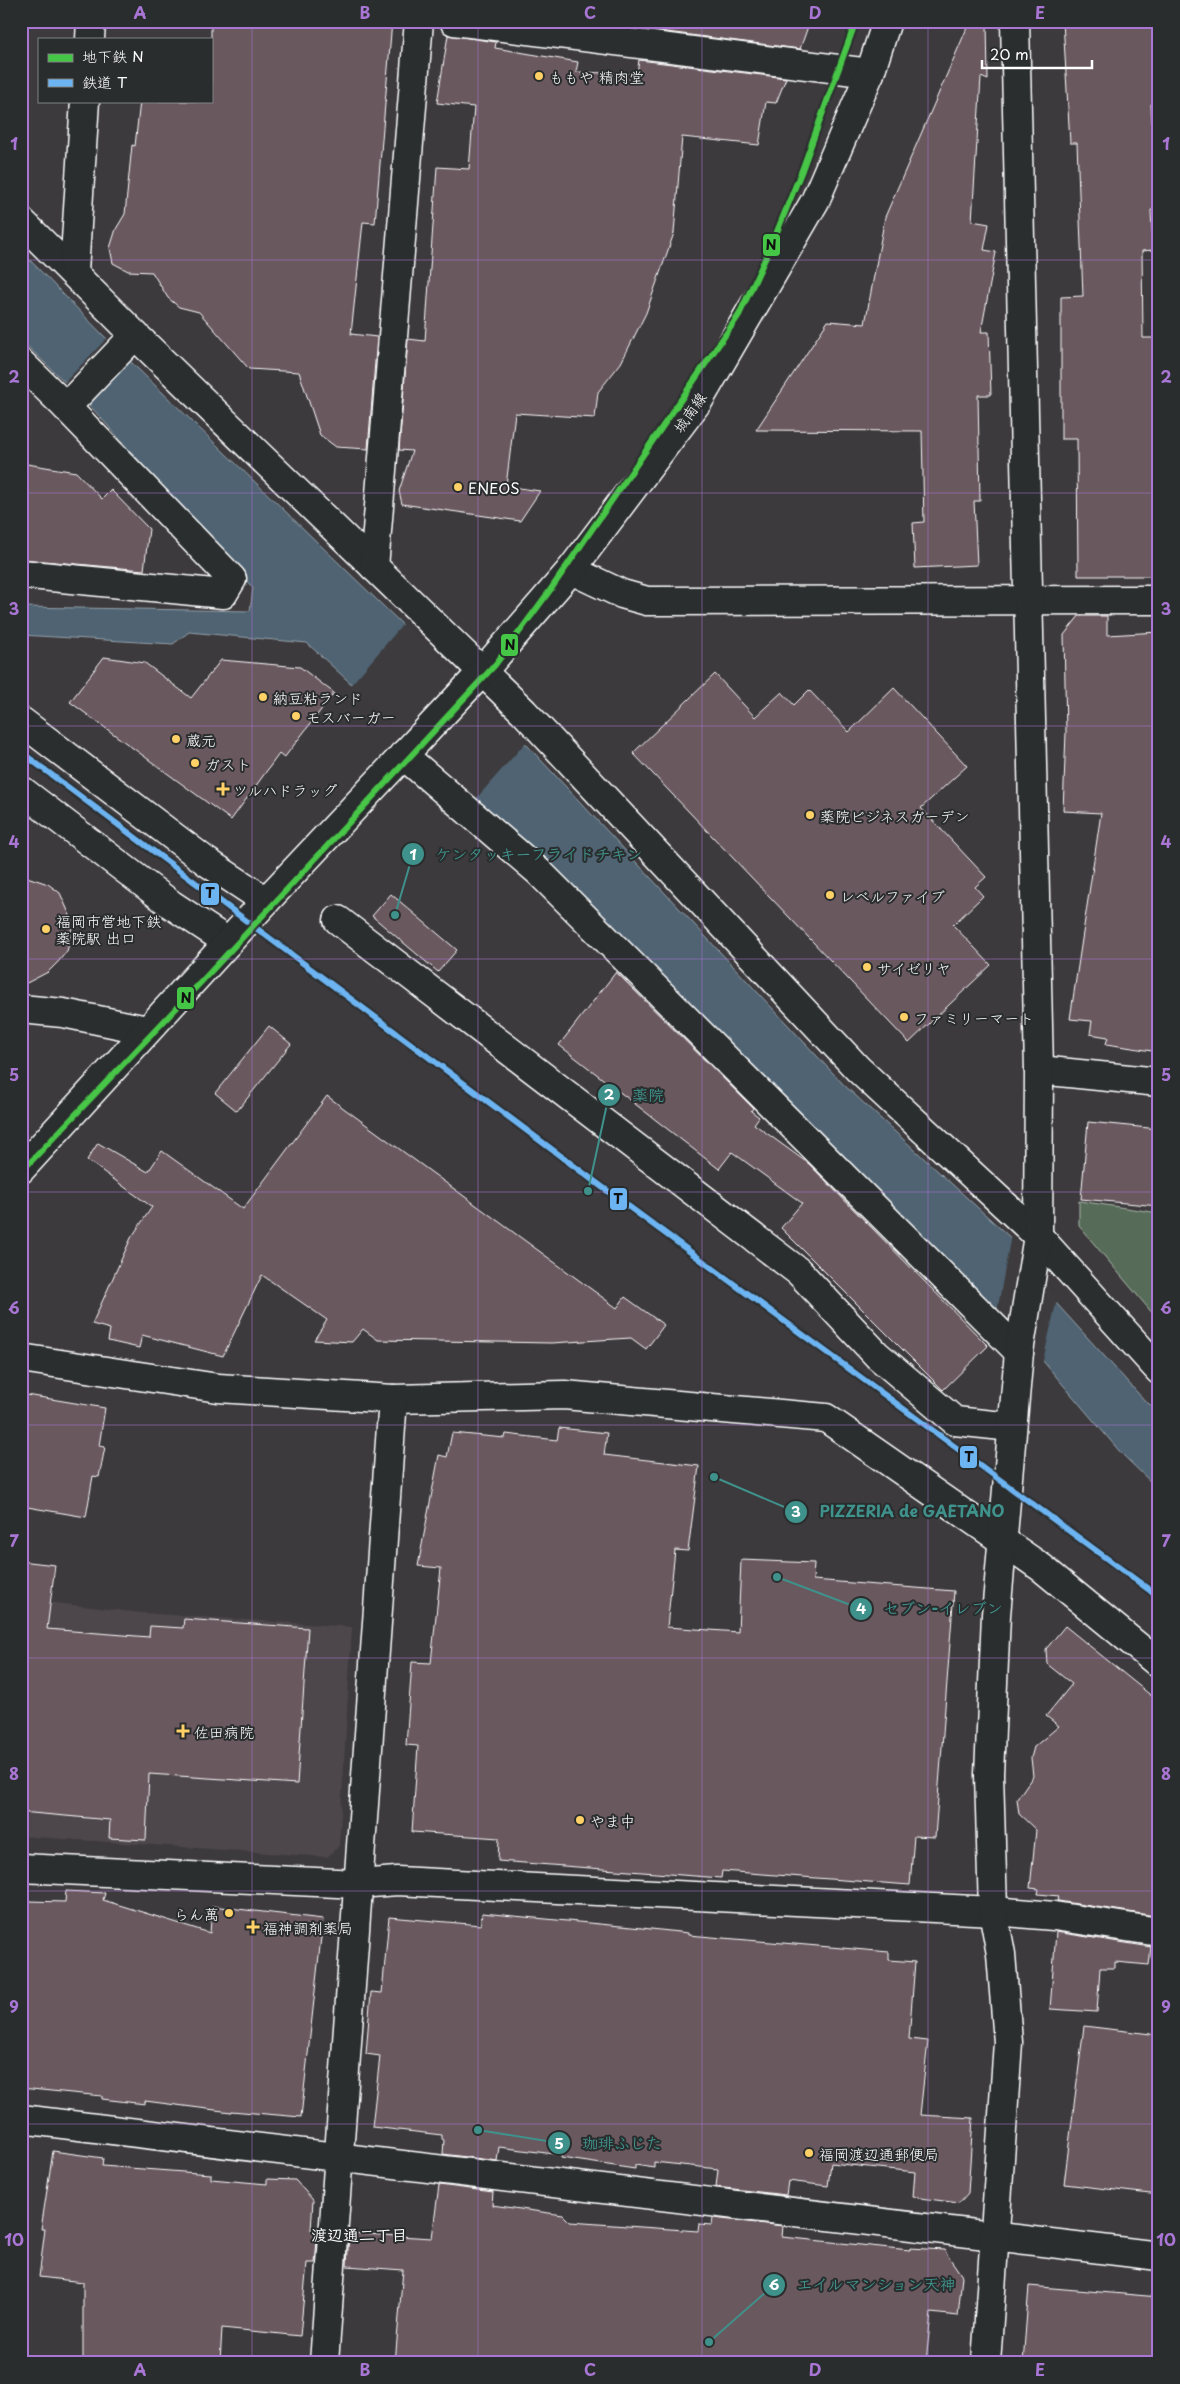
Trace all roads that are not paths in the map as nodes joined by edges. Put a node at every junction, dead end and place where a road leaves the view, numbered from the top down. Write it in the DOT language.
graph roads {
  1 [pos="91,21"];
  2 [pos="419,21"];
  3 [pos="454,21"];
  4 [pos="888,21"];
  5 [pos="1015,21"];
  6 [pos="90,38"];
  7 [pos="870,73"];
  8 [pos="85,102"];
  9 [pos="21,221"];
  10 [pos="74,271"];
  11 [pos="130,341"];
  12 [pos="21,363"];
  13 [pos="70,403"];
  14 [pos="374,567"];
  15 [pos="571,570"];
  16 [pos="21,574"];
  17 [pos="1159,600"];
  18 [pos="1027,601"];
  19 [pos="476,679"];
  20 [pos="21,721"];
  21 [pos="408,750"];
  22 [pos="21,790"];
  23 [pos="266,901"];
  24 [pos="338,920"];
  25 [pos="228,942"];
  26 [pos="21,1009"];
  27 [pos="147,1030"];
  28 [pos="1039,1070"];
  29 [pos="1159,1082"];
  30 [pos="21,1169"];
  31 [pos="1038,1236"];
  32 [pos="1019,1349"];
  33 [pos="21,1358"];
  34 [pos="1156,1364"];
  35 [pos="393,1399"];
  36 [pos="1012,1427"];
  37 [pos="1003,1541"];
  38 [pos="1159,1664"];
  39 [pos="21,1868"];
  40 [pos="358,1884"];
  41 [pos="993,1910"];
  42 [pos="1159,1932"];
  43 [pos="21,2119"];
  44 [pos="338,2156"];
  45 [pos="994,2236"];
  46 [pos="1159,2256"];
  47 [pos="324,2363"];
  48 [pos="986,2363"];
  1 -- 6 [label="street"];
  2 -- 14 [label="street"];
  3 -- 7 [label="street"];
  4 -- 7 [label="street, 城南線"];
  5 -- 18 [label="street"];
  7 -- 15 [label="street, 城南線"];
  8 -- 10 [label="street"];
  9 -- 10 [label="street"];
  10 -- 11 [label="street"];
  11 -- 13 [label="street"];
  11 -- 14 [label="street"];
  12 -- 13 [label="street"];
  13 -- 16 [label="street"];
  14 -- 19 [label="street"];
  15 -- 18 [label="street"];
  15 -- 19 [label="street, 城南線"];
  17 -- 18 [label="street"];
  18 -- 28 [label="street"];
  19 -- 21 [label="street, 城南線"];
  19 -- 31 [label="street"];
  20 -- 23 [label="street"];
  21 -- 23 [label="street, 城南線"];
  21 -- 32 [label="street"];
  22 -- 25 [label="street"];
  23 -- 25 [label="street, 城南線"];
  24 -- 36 [label="street"];
  25 -- 27 [label="street, 城南線"];
  26 -- 27 [label="street"];
  27 -- 30 [label="street, 城南線"];
  28 -- 29 [label="street"];
  28 -- 31 [label="street"];
  31 -- 32 [label="street"];
  31 -- 34 [label="street"];
  32 -- 36 [label="street"];
  33 -- 35 [label="street"];
  35 -- 37 [label="street"];
  35 -- 40 [label="street"];
  36 -- 37 [label="street"];
  37 -- 38 [label="street"];
  37 -- 41 [label="street"];
  39 -- 40 [label="street"];
  40 -- 41 [label="street"];
  40 -- 44 [label="street"];
  41 -- 42 [label="street"];
  41 -- 45 [label="street"];
  43 -- 44 [label="street"];
  44 -- 45 [label="street"];
  44 -- 47 [label="street"];
  45 -- 46 [label="street"];
  45 -- 48 [label="street"];
}
